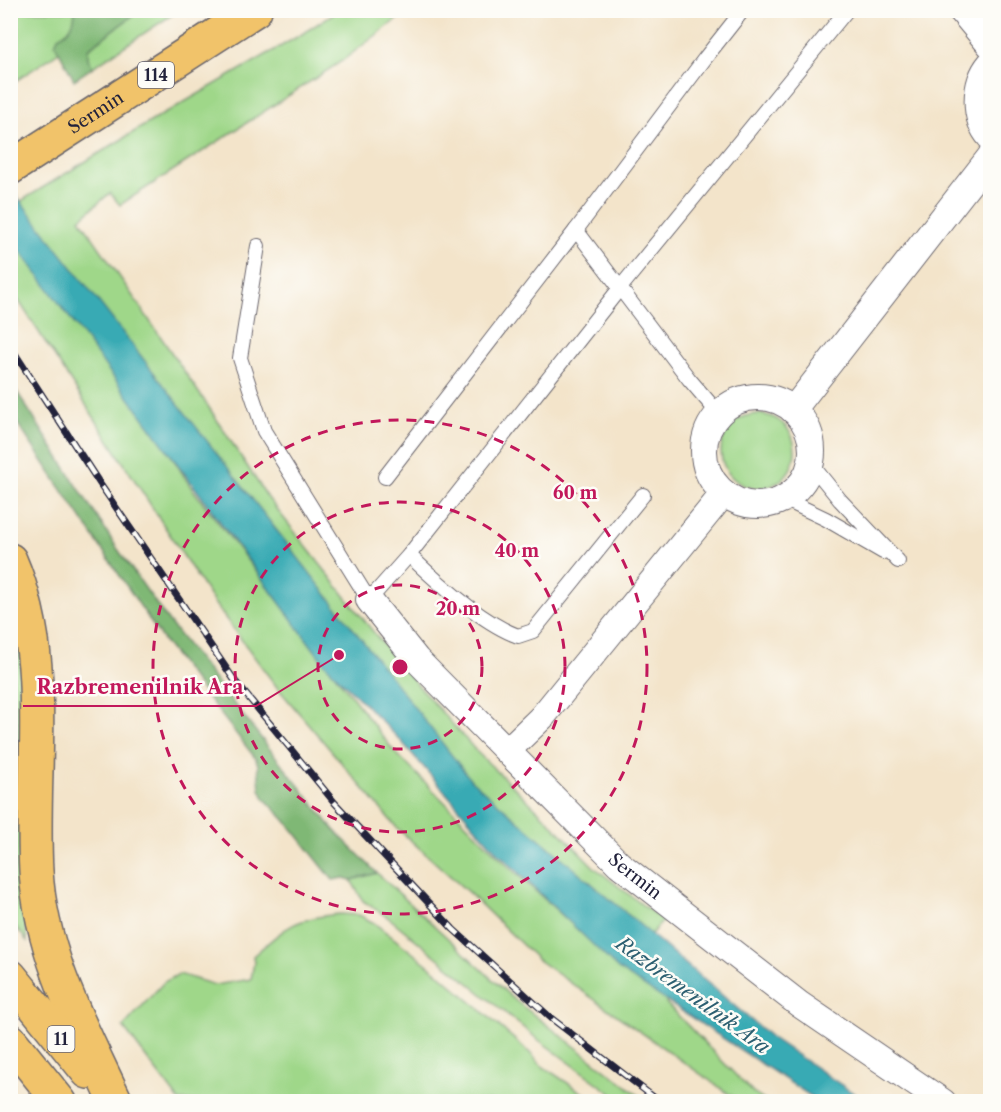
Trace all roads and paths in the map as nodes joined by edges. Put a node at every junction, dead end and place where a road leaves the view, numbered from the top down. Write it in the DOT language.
graph roads {
  1 [pos="255,10"];
  2 [pos="743,10"];
  3 [pos="847,10"];
  4 [pos="961,10"];
  5 [pos="990,45"];
  6 [pos="990,64"];
  7 [pos="990,137"];
  8 [pos="990,157"];
  9 [pos="10,168"];
  10 [pos="576,230"];
  11 [pos="258,246"];
  12 [pos="620,288"];
  13 [pos="793,410"];
  14 [pos="719,414"];
  15 [pos="811,464"];
  16 [pos="385,477"];
  17 [pos="724,493"];
  18 [pos="643,495"];
  19 [pos="784,499"];
  20 [pos="409,555"];
  21 [pos="10,560"];
  22 [pos="369,600"];
  23 [pos="508,750"];
  24 [pos="10,976"];
  25 [pos="10,1040"];
  26 [pos="60,1101"];
  27 [pos="114,1101"];
  28 [pos="944,1101"];
  1 -- 9 [label="main road, Sermin / 114"];
  2 -- 10 [label="lane"];
  3 -- 12 [label="lane"];
  4 -- 5 [label="street"];
  6 -- 7 [label="street"];
  8 -- 13 [label="street"];
  10 -- 12 [label="lane"];
  10 -- 16 [label="lane"];
  11 -- 22 [label="lane"];
  12 -- 14 [label="lane"];
  12 -- 20 [label="lane"];
  13 -- 14 [label="street"];
  13 -- 15 [label="street"];
  14 -- 17 [label="street"];
  15 -- 19 [label="street"];
  15 -- 19 [label="lane"];
  17 -- 19 [label="street"];
  17 -- 23 [label="street"];
  18 -- 20 [label="lane"];
  20 -- 22 [label="lane"];
  21 -- 27 [label="main road"];
  22 -- 23 [label="street, Sermin"];
  23 -- 28 [label="street, Sermin"];
  24 -- 27 [label="main road, 11"];
  25 -- 26 [label="main road, 11"];
}
